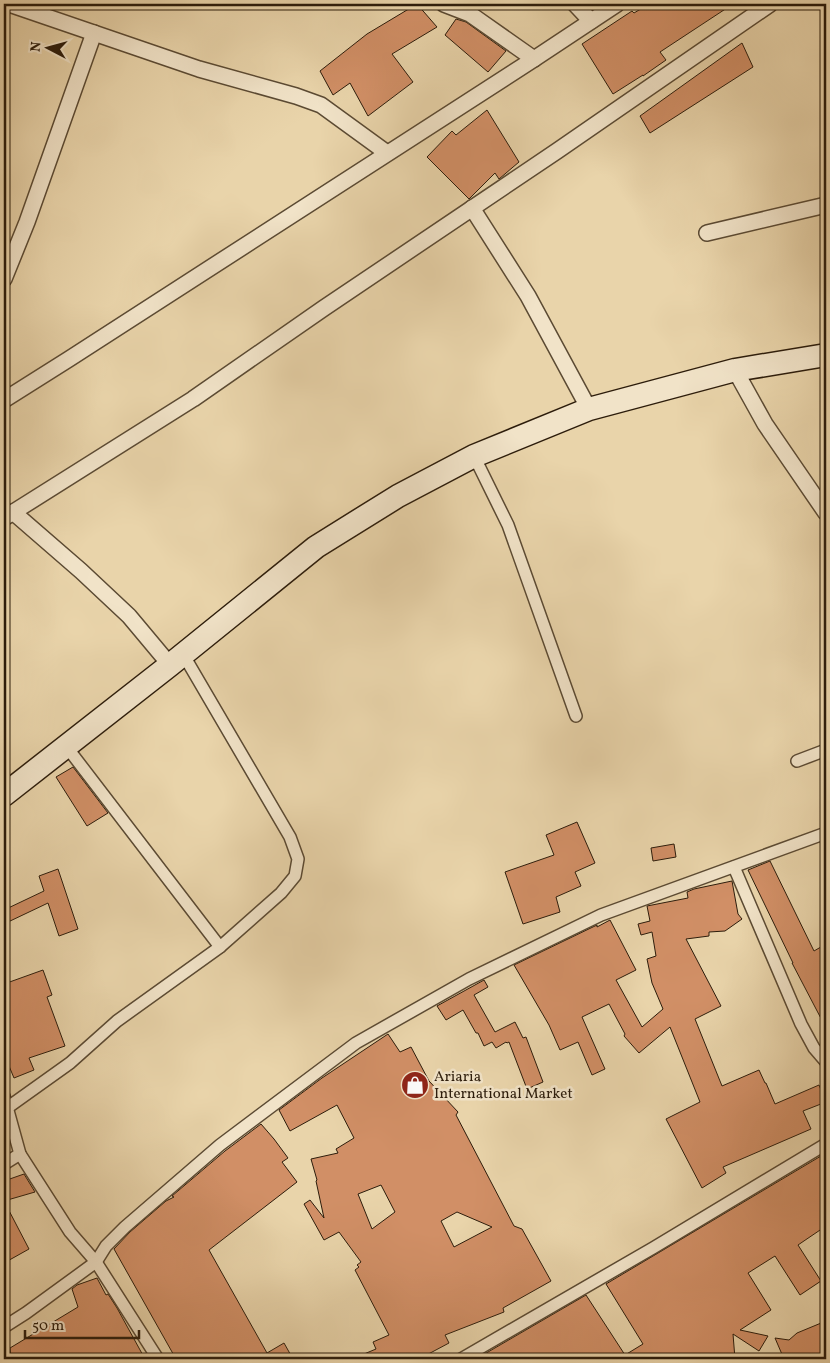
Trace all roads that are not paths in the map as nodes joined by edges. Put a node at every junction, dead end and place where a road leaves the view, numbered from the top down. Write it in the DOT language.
graph roads {
  1 [pos="9,4"];
  2 [pos="444,4"];
  3 [pos="575,4"];
  4 [pos="617,4"];
  5 [pos="770,4"];
  6 [pos="591,21"];
  7 [pos="94,33"];
  8 [pos="534,59"];
  9 [pos="387,153"];
  10 [pos="826,206"];
  11 [pos="472,208"];
  12 [pos="707,233"];
  13 [pos="4,279"];
  14 [pos="826,356"];
  15 [pos="735,370"];
  16 [pos="4,400"];
  17 [pos="589,410"];
  18 [pos="474,456"];
  19 [pos="826,513"];
  20 [pos="8,515"];
  21 [pos="176,660"];
  22 [pos="576,716"];
  23 [pos="66,746"];
  24 [pos="826,750"];
  25 [pos="798,761"];
  26 [pos="4,795"];
  27 [pos="826,833"];
  28 [pos="734,867"];
  29 [pos="220,947"];
  30 [pos="826,1062"];
  31 [pos="6,1102"];
  32 [pos="826,1144"];
  33 [pos="20,1154"];
  34 [pos="4,1164"];
  35 [pos="96,1262"];
  36 [pos="4,1327"];
  37 [pos="158,1359"];
  38 [pos="461,1359"];
  1 -- 7 [label="street"];
  2 -- 8 [label="street"];
  3 -- 6 [label="street"];
  4 -- 6 [label="street"];
  5 -- 11 [label="street"];
  6 -- 8 [label="street"];
  7 -- 9 [label="street"];
  7 -- 13 [label="street"];
  8 -- 9 [label="street"];
  9 -- 16 [label="street"];
  10 -- 12 [label="street"];
  11 -- 17 [label="street"];
  11 -- 20 [label="street"];
  14 -- 15 [label="main road"];
  15 -- 17 [label="main road"];
  15 -- 19 [label="street"];
  17 -- 18 [label="main road"];
  18 -- 21 [label="main road"];
  18 -- 22 [label="street"];
  20 -- 21 [label="street"];
  21 -- 23 [label="main road"];
  21 -- 29 [label="street"];
  23 -- 26 [label="main road"];
  23 -- 29 [label="street"];
  24 -- 25 [label="street"];
  27 -- 28 [label="street"];
  28 -- 30 [label="street"];
  28 -- 35 [label="street"];
  29 -- 31 [label="street"];
  31 -- 33 [label="street"];
  32 -- 38 [label="street"];
  33 -- 34 [label="street"];
  33 -- 35 [label="street"];
  35 -- 36 [label="street"];
  35 -- 37 [label="street"];
}
